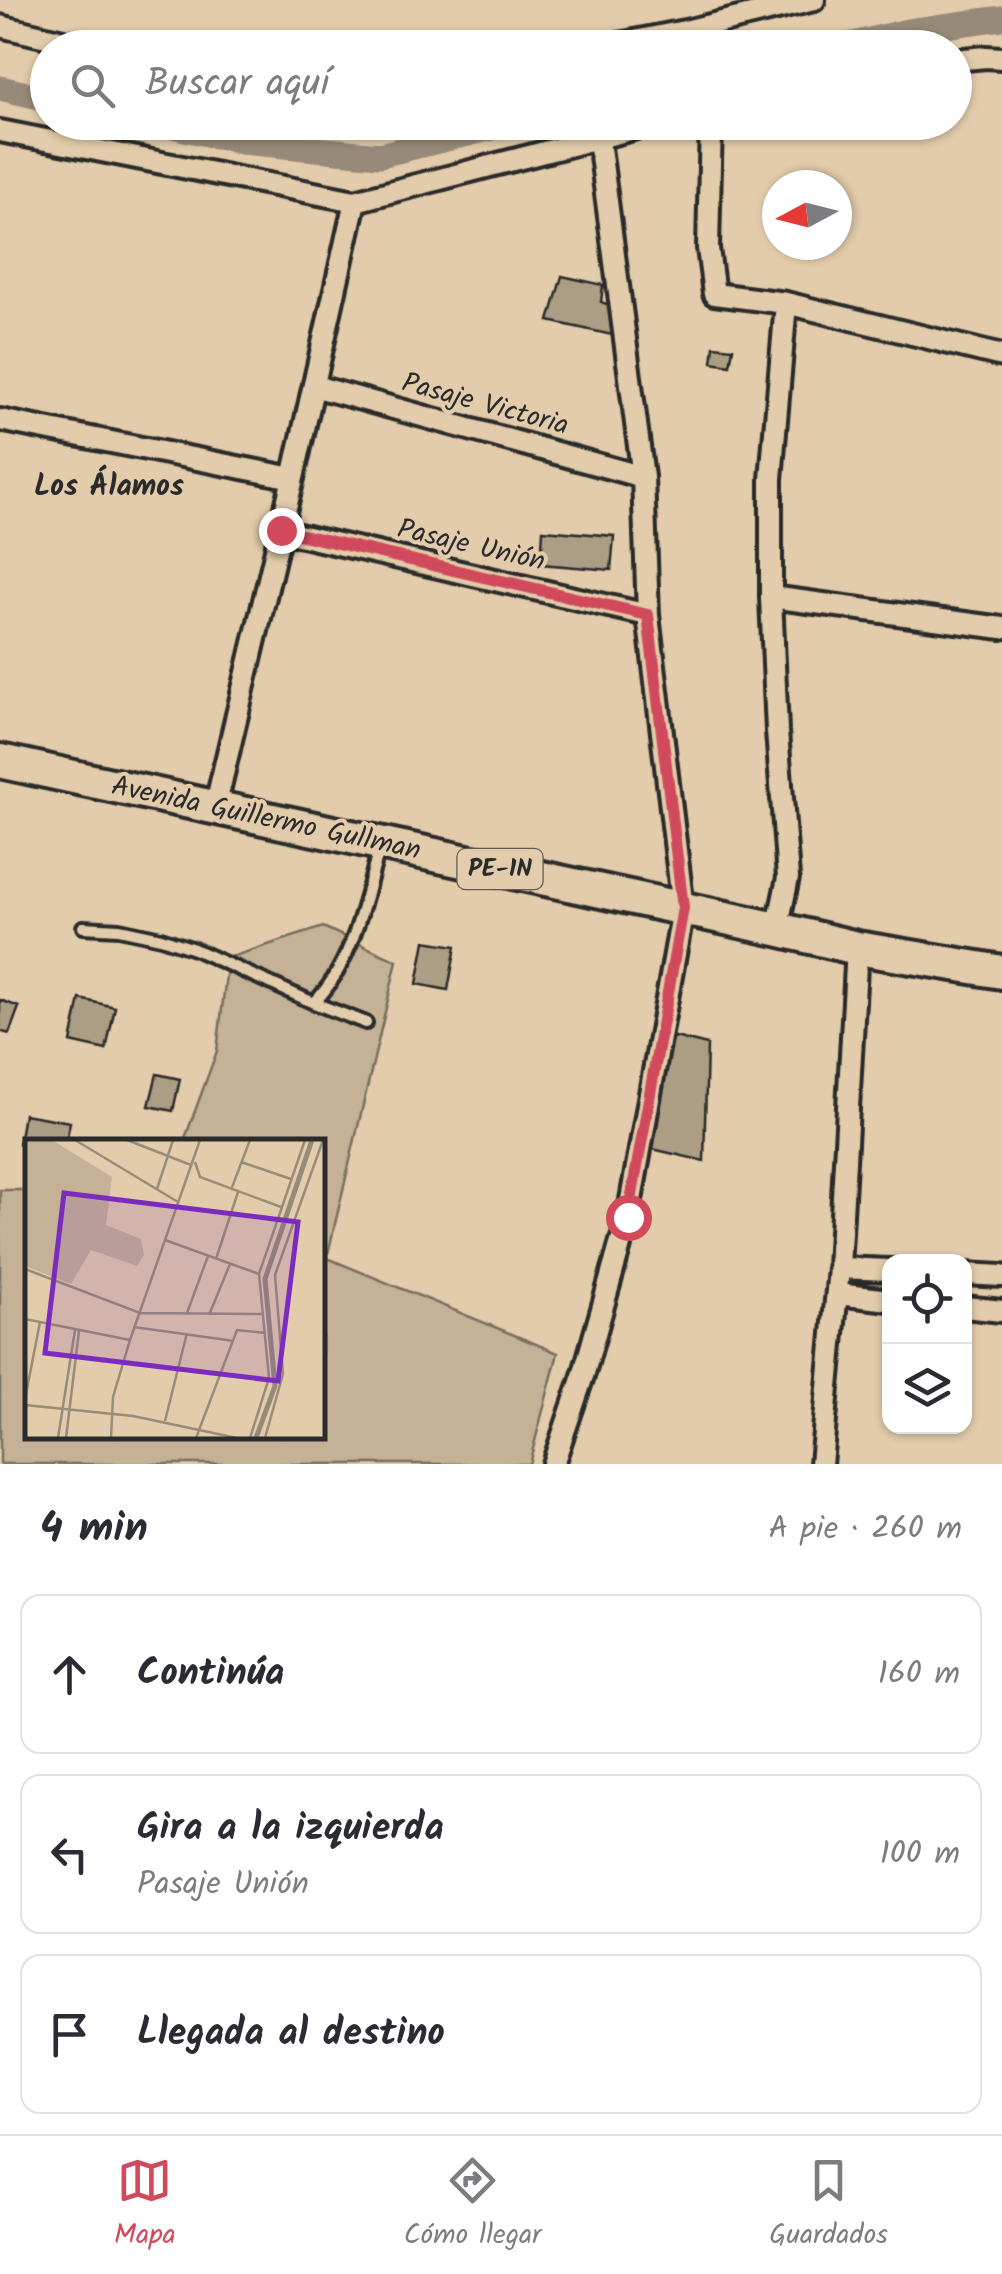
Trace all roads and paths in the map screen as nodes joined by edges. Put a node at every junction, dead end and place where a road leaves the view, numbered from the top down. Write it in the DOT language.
graph roads {
  1 [pos="814,0"];
  2 [pos="0,26"];
  3 [pos="685,30"];
  4 [pos="30,33"];
  5 [pos="972,58"];
  6 [pos="1002,58"];
  7 [pos="0,131"];
  8 [pos="30,137"];
  9 [pos="46,140"];
  10 [pos="599,140"];
  11 [pos="711,140"];
  12 [pos="355,201"];
  13 [pos="786,303"];
  14 [pos="1002,356"];
  15 [pos="314,386"];
  16 [pos="0,420"];
  17 [pos="642,477"];
  18 [pos="294,478"];
  19 [pos="281,530"];
  20 [pos="772,597"];
  21 [pos="648,615"];
  22 [pos="1002,628"];
  23 [pos="0,761"];
  24 [pos="215,808"];
  25 [pos="380,844"];
  26 [pos="683,908"];
  27 [pos="83,928"];
  28 [pos="777,929"];
  29 [pos="857,948"];
  30 [pos="1002,972"];
  31 [pos="314,1003"];
  32 [pos="366,1023"];
  33 [pos="839,1268"];
  34 [pos="882,1270"];
  35 [pos="972,1274"];
  36 [pos="1002,1276"];
  37 [pos="836,1294"];
  38 [pos="882,1299"];
  39 [pos="972,1308"];
  40 [pos="1002,1311"];
  41 [pos="554,1464"];
  42 [pos="821,1464"];
  1 -- 3 [label="street"];
  2 -- 4 [label="street"];
  5 -- 6 [label="street"];
  7 -- 8 [label="street"];
  9 -- 12 [label="street"];
  10 -- 12 [label="street"];
  10 -- 17 [label="street"];
  11 -- 13 [label="street"];
  12 -- 15 [label="street"];
  13 -- 14 [label="street"];
  13 -- 20 [label="street"];
  15 -- 17 [label="street, Pasaje Victoria"];
  15 -- 18 [label="street"];
  16 -- 18 [label="street"];
  17 -- 21 [label="street"];
  18 -- 19 [label="street"];
  19 -- 21 [label="street, Pasaje Unión"];
  19 -- 24 [label="street"];
  20 -- 22 [label="street"];
  20 -- 28 [label="street"];
  21 -- 26 [label="street"];
  23 -- 24 [label="main road, Avenida Guillermo Gullman / PE-1N"];
  24 -- 25 [label="main road, Avenida Guillermo Gullman / PE-1N"];
  25 -- 26 [label="main road, Avenida Guillermo Gullman / PE-1N"];
  25 -- 31 [label="lane"];
  26 -- 28 [label="main road, Avenida Guillermo Gullman / PE-1N"];
  26 -- 41 [label="street"];
  27 -- 31 [label="lane"];
  28 -- 29 [label="main road, Avenida Guillermo Gullman / PE-1N"];
  29 -- 30 [label="main road, Avenida Guillermo Gullman / PE-1N"];
  29 -- 33 [label="street"];
  31 -- 32 [label="lane"];
  33 -- 34 [label="street"];
  33 -- 37 [label="street"];
  35 -- 36 [label="street"];
  37 -- 38 [label="street"];
  37 -- 42 [label="street"];
  39 -- 40 [label="street"];
}
